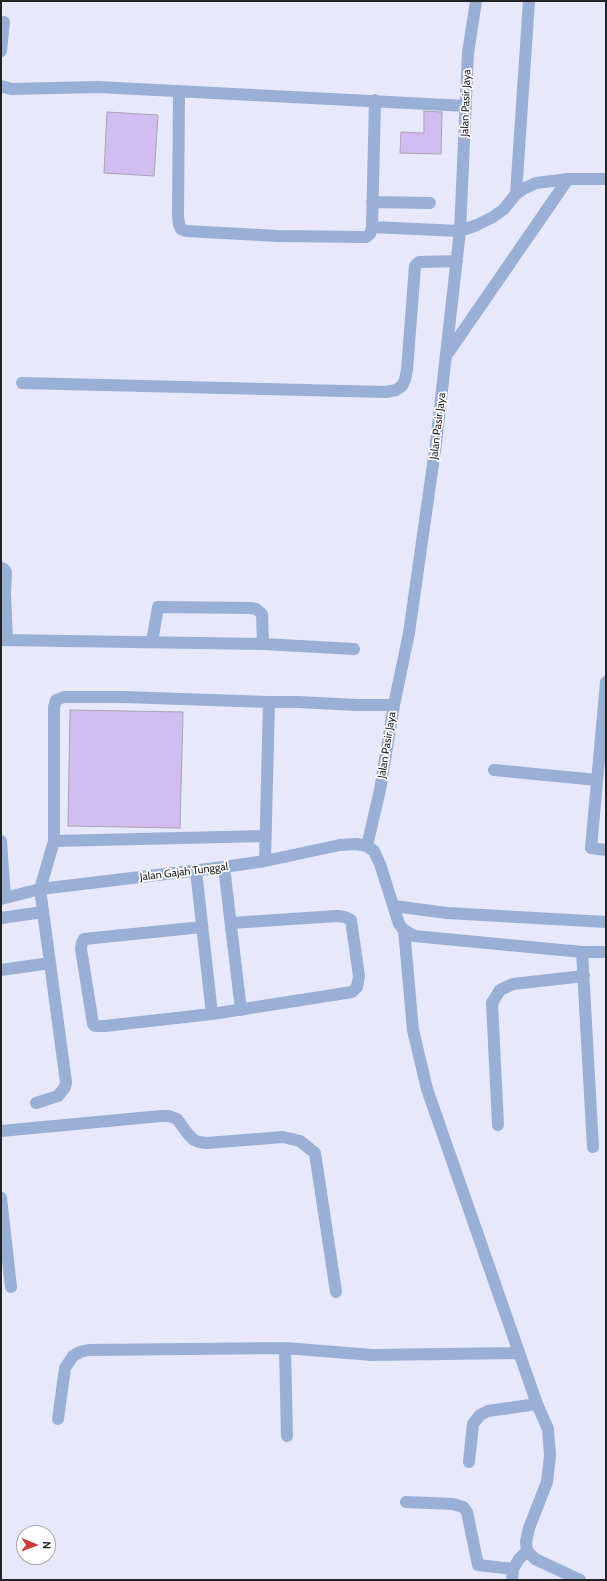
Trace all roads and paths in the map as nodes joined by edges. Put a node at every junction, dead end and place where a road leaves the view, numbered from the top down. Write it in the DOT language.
graph roads {
  1 [pos="476,1"];
  2 [pos="529,1"];
  3 [pos="4,22"];
  4 [pos="1,51"];
  5 [pos="1,86"];
  6 [pos="179,91"];
  7 [pos="375,100"];
  8 [pos="466,106"];
  9 [pos="568,179"];
  10 [pos="606,179"];
  11 [pos="516,194"];
  12 [pos="372,202"];
  13 [pos="430,204"];
  14 [pos="372,227"];
  15 [pos="460,231"];
  16 [pos="457,261"];
  17 [pos="447,355"];
  18 [pos="22,383"];
  19 [pos="1,568"];
  20 [pos="4,640"];
  21 [pos="152,642"];
  22 [pos="263,644"];
  23 [pos="354,649"];
  24 [pos="606,682"];
  25 [pos="269,702"];
  26 [pos="394,705"];
  27 [pos="494,770"];
  28 [pos="600,776"];
  29 [pos="265,836"];
  30 [pos="1,841"];
  31 [pos="54,841"];
  32 [pos="367,846"];
  33 [pos="606,850"];
  34 [pos="265,861"];
  35 [pos="224,867"];
  36 [pos="196,871"];
  37 [pos="40,889"];
  38 [pos="3,898"];
  39 [pos="394,906"];
  40 [pos="43,912"];
  41 [pos="1,918"];
  42 [pos="606,922"];
  43 [pos="231,923"];
  44 [pos="202,927"];
  45 [pos="404,930"];
  46 [pos="582,952"];
  47 [pos="606,952"];
  48 [pos="50,963"];
  49 [pos="1,970"];
  50 [pos="584,976"];
  51 [pos="241,1010"];
  52 [pos="212,1014"];
  53 [pos="36,1103"];
  54 [pos="498,1125"];
  55 [pos="1,1131"];
  56 [pos="593,1146"];
  57 [pos="1,1198"];
  58 [pos="11,1287"];
  59 [pos="336,1292"];
  60 [pos="285,1348"];
  61 [pos="519,1353"];
  62 [pos="537,1404"];
  63 [pos="58,1419"];
  64 [pos="288,1436"];
  65 [pos="469,1462"];
  66 [pos="406,1502"];
  67 [pos="527,1551"];
  68 [pos="513,1575"];
  69 [pos="580,1580"];
  1 -- 8 [label="street, Jalan Pasir Jaya"];
  2 -- 11 [label="street"];
  3 -- 4 [label="street"];
  5 -- 6 [label="street"];
  6 -- 7 [label="street"];
  6 -- 14 [label="street"];
  7 -- 8 [label="street"];
  7 -- 12 [label="street"];
  8 -- 15 [label="street, Jalan Pasir Jaya"];
  9 -- 10 [label="street"];
  9 -- 11 [label="street"];
  9 -- 17 [label="street"];
  11 -- 15 [label="street"];
  12 -- 13 [label="street"];
  12 -- 14 [label="street"];
  14 -- 15 [label="street"];
  15 -- 16 [label="street, Jalan Pasir Jaya"];
  16 -- 17 [label="street, Jalan Pasir Jaya"];
  16 -- 18 [label="street"];
  17 -- 26 [label="street, Jalan Pasir Jaya"];
  19 -- 20 [label="street"];
  20 -- 21 [label="street"];
  21 -- 22 [label="street"];
  21 -- 22 [label="street"];
  22 -- 23 [label="street"];
  24 -- 28 [label="street"];
  25 -- 26 [label="street"];
  25 -- 29 [label="street"];
  25 -- 31 [label="street"];
  26 -- 32 [label="street, Jalan Pasir Jaya"];
  27 -- 28 [label="street"];
  28 -- 33 [label="street"];
  29 -- 31 [label="street"];
  29 -- 34 [label="street"];
  30 -- 38 [label="street"];
  31 -- 37 [label="street"];
  32 -- 34 [label="street, Jalan Gajah Tunggal"];
  32 -- 39 [label="street"];
  34 -- 35 [label="street, Jalan Gajah Tunggal"];
  35 -- 36 [label="street, Jalan Gajah Tunggal"];
  35 -- 43 [label="street"];
  36 -- 37 [label="street, Jalan Gajah Tunggal"];
  36 -- 44 [label="street"];
  37 -- 38 [label="street, Jalan Gajah Tunggal"];
  37 -- 40 [label="street"];
  39 -- 42 [label="street"];
  39 -- 45 [label="street"];
  40 -- 41 [label="street"];
  40 -- 48 [label="street"];
  43 -- 51 [label="street"];
  43 -- 51 [label="street"];
  44 -- 52 [label="street"];
  44 -- 52 [label="street"];
  45 -- 46 [label="street"];
  45 -- 61 [label="street"];
  46 -- 47 [label="street"];
  46 -- 50 [label="street"];
  48 -- 49 [label="street"];
  48 -- 53 [label="street"];
  50 -- 54 [label="street"];
  50 -- 56 [label="street"];
  51 -- 52 [label="street"];
  55 -- 59 [label="street"];
  57 -- 58 [label="street"];
  60 -- 61 [label="street"];
  60 -- 63 [label="street"];
  60 -- 64 [label="street"];
  61 -- 62 [label="street"];
  62 -- 65 [label="street"];
  62 -- 67 [label="street"];
  66 -- 68 [label="street"];
  67 -- 68 [label="street"];
  67 -- 69 [label="street"];
}
